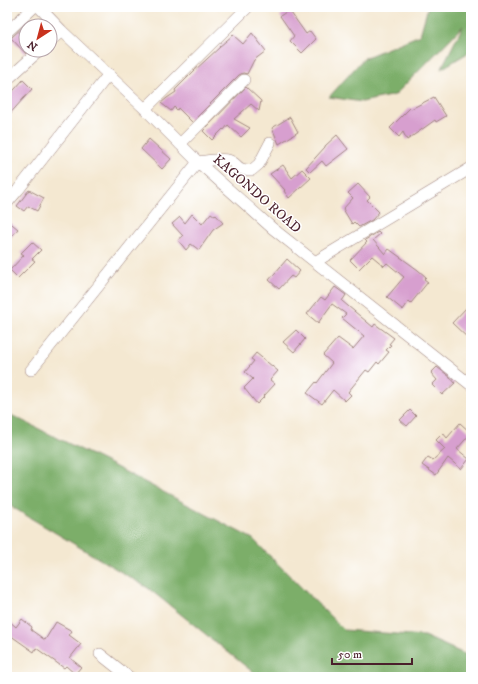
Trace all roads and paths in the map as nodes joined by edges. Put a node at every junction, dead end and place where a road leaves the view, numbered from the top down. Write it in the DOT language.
graph roads {
  1 [pos="34,7"];
  2 [pos="40,7"];
  3 [pos="248,7"];
  4 [pos="62,31"];
  5 [pos="7,32"];
  6 [pos="58,34"];
  7 [pos="31,58"];
  8 [pos="109,74"];
  9 [pos="7,80"];
  10 [pos="244,80"];
  11 [pos="145,109"];
  12 [pos="270,143"];
  13 [pos="180,144"];
  14 [pos="198,162"];
  15 [pos="471,168"];
  16 [pos="7,203"];
  17 [pos="315,262"];
  18 [pos="31,370"];
  19 [pos="471,385"];
  20 [pos="100,654"];
  21 [pos="129,677"];
  1 -- 5 [label="street"];
  2 -- 4 [label="street, KAGONDO ROAD"];
  3 -- 11 [label="street"];
  4 -- 6 [label="street"];
  4 -- 8 [label="street, KAGONDO ROAD"];
  7 -- 9 [label="street"];
  8 -- 11 [label="street, KAGONDO ROAD"];
  8 -- 16 [label="street"];
  10 -- 13 [label="street"];
  11 -- 13 [label="street, KAGONDO ROAD"];
  12 -- 14 [label="street"];
  13 -- 14 [label="street, KAGONDO ROAD"];
  14 -- 17 [label="street, KAGONDO ROAD"];
  14 -- 18 [label="street"];
  15 -- 17 [label="street"];
  17 -- 19 [label="street, KAGONDO ROAD"];
  20 -- 21 [label="street"];
}
